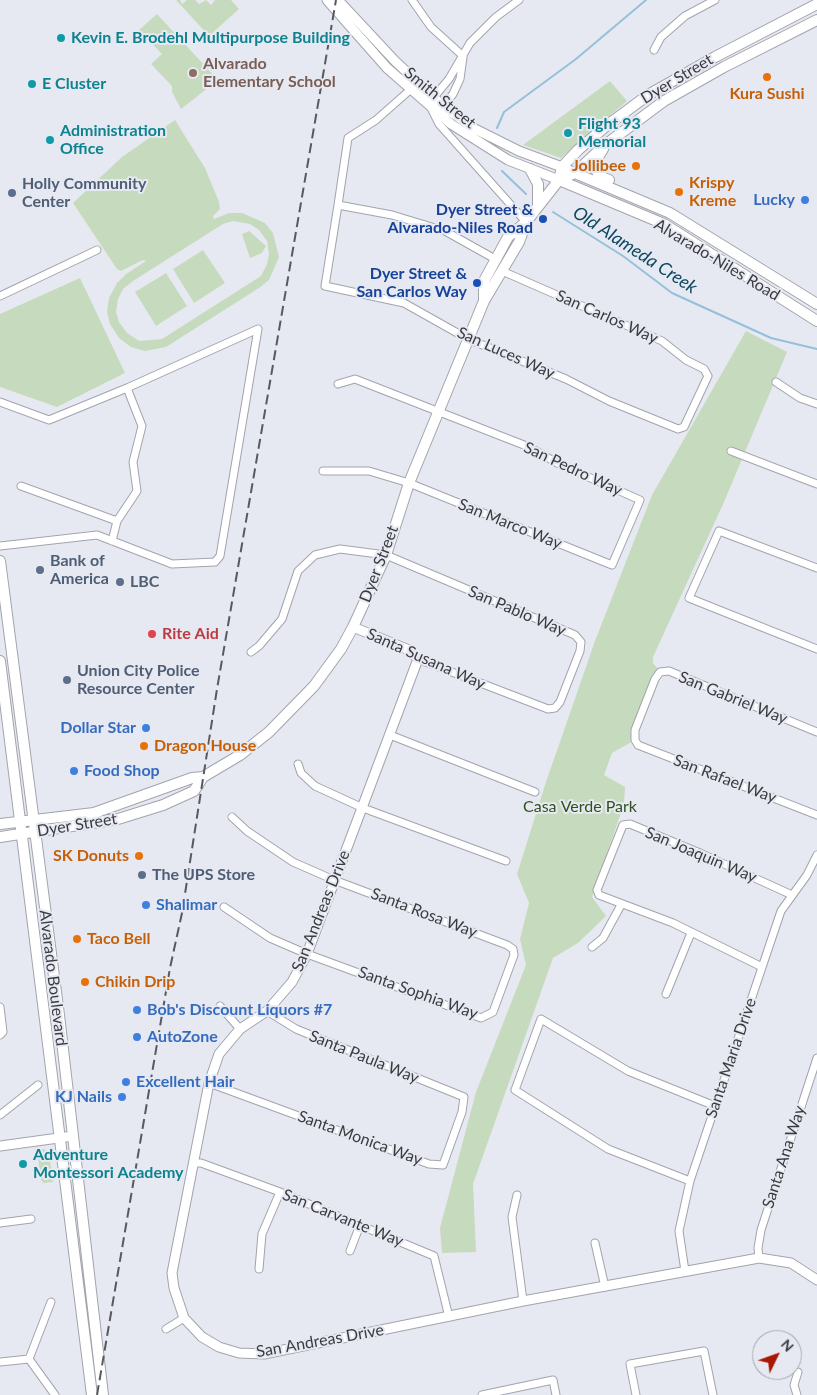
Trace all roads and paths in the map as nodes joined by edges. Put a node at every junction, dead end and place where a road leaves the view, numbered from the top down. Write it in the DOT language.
graph roads {
  1 [pos="326,0"];
  2 [pos="338,0"];
  3 [pos="412,0"];
  4 [pos="519,0"];
  5 [pos="715,0"];
  6 [pos="817,4"];
  7 [pos="817,20"];
  8 [pos="654,50"];
  9 [pos="463,56"];
  10 [pos="410,90"];
  11 [pos="434,97"];
  12 [pos="443,106"];
  13 [pos="432,109"];
  14 [pos="605,145"];
  15 [pos="562,167"];
  16 [pos="530,169"];
  17 [pos="575,173"];
  18 [pos="559,180"];
  19 [pos="642,199"];
  20 [pos="338,205"];
  21 [pos="538,206"];
  22 [pos="526,222"];
  23 [pos="98,250"];
  24 [pos="496,259"];
  25 [pos="502,271"];
  26 [pos="0,296"];
  27 [pos="484,301"];
  28 [pos="817,304"];
  29 [pos="817,320"];
  30 [pos="468,339"];
  31 [pos="776,382"];
  32 [pos="338,384"];
  33 [pos="127,388"];
  34 [pos="0,402"];
  35 [pos="817,404"];
  36 [pos="438,412"];
  37 [pos="684,427"];
  38 [pos="732,451"];
  39 [pos="323,471"];
  40 [pos="408,483"];
  41 [pos="817,484"];
  42 [pos="21,486"];
  43 [pos="116,520"];
  44 [pos="112,541"];
  45 [pos="0,546"];
  46 [pos="386,555"];
  47 [pos="0,561"];
  48 [pos="612,565"];
  49 [pos="817,568"];
  50 [pos="354,627"];
  51 [pos="817,649"];
  52 [pos="251,652"];
  53 [pos="418,659"];
  54 [pos="0,661"];
  55 [pos="555,708"];
  56 [pos="817,732"];
  57 [pos="390,735"];
  58 [pos="635,740"];
  59 [pos="298,764"];
  60 [pos="203,777"];
  61 [pos="535,792"];
  62 [pos="363,808"];
  63 [pos="817,815"];
  64 [pos="232,818"];
  65 [pos="33,820"];
  66 [pos="19,821"];
  67 [pos="0,824"];
  68 [pos="35,832"];
  69 [pos="20,834"];
  70 [pos="0,836"];
  71 [pos="817,855"];
  72 [pos="506,861"];
  73 [pos="334,880"];
  74 [pos="792,895"];
  75 [pos="621,904"];
  76 [pos="224,907"];
  77 [pos="691,933"];
  78 [pos="592,947"];
  79 [pos="512,949"];
  80 [pos="307,954"];
  81 [pos="762,967"];
  82 [pos="666,994"];
  83 [pos="220,1006"];
  84 [pos="0,1007"];
  85 [pos="267,1011"];
  86 [pos="240,1029"];
  87 [pos="0,1035"];
  88 [pos="817,1058"];
  89 [pos="209,1083"];
  90 [pos="38,1085"];
  91 [pos="464,1097"];
  92 [pos="715,1106"];
  93 [pos="0,1115"];
  94 [pos="73,1136"];
  95 [pos="59,1138"];
  96 [pos="0,1146"];
  97 [pos="193,1163"];
  98 [pos="690,1181"];
  99 [pos="280,1192"];
  100 [pos="517,1195"];
  101 [pos="31,1219"];
  102 [pos="0,1223"];
  103 [pos="360,1224"];
  104 [pos="595,1243"];
  105 [pos="350,1251"];
  106 [pos="759,1258"];
  107 [pos="260,1269"];
  108 [pos="686,1271"];
  109 [pos="817,1280"];
  110 [pos="605,1287"];
  111 [pos="524,1301"];
  112 [pos="51,1302"];
  113 [pos="449,1317"];
  114 [pos="184,1318"];
  115 [pos="166,1329"];
  116 [pos="29,1358"];
  117 [pos="0,1362"];
  118 [pos="796,1380"];
  119 [pos="55,1395"];
  120 [pos="92,1395"];
  121 [pos="103,1395"];
  122 [pos="482,1395"];
  123 [pos="556,1395"];
  124 [pos="636,1395"];
  125 [pos="713,1395"];
  126 [pos="797,1395"];
  1 -- 10 [label="street, Smith Street"];
  2 -- 11 [label="street, Smith Street"];
  3 -- 9 [label="street"];
  4 -- 9 [label="street"];
  5 -- 8 [label="street"];
  6 -- 15 [label="main road, Dyer Street"];
  7 -- 14 [label="main road, Dyer Street"];
  9 -- 11 [label="street"];
  9 -- 12 [label="street"];
  10 -- 13 [label="street, Smith Street"];
  10 -- 20 [label="street"];
  11 -- 12 [label="street, Smith Street"];
  11 -- 13 [label="street"];
  12 -- 13 [label="street"];
  12 -- 15 [label="street, Smith Street"];
  13 -- 16 [label="street, Smith Street"];
  13 -- 22 [label="street, Smith Street"];
  14 -- 17 [label="main road, Dyer Street"];
  14 -- 19 [label="main road"];
  15 -- 17 [label="main road, Alvarado-Niles Road"];
  15 -- 18 [label="main road, Dyer Street"];
  16 -- 18 [label="street, Smith Street"];
  16 -- 21 [label="main road"];
  17 -- 18 [label="main road, Dyer Street"];
  17 -- 19 [label="main road, Alvarado-Niles Road"];
  18 -- 21 [label="main road, Dyer Street"];
  18 -- 29 [label="main road, Alvarado-Niles Road"];
  19 -- 28 [label="main road, Alvarado-Niles Road"];
  20 -- 24 [label="street"];
  20 -- 30 [label="street, San Luces Way"];
  21 -- 22 [label="main road, Dyer Street"];
  22 -- 24 [label="main road, Dyer Street"];
  22 -- 25 [label="main road, Dyer Street"];
  23 -- 26 [label="street"];
  24 -- 27 [label="main road, Dyer Street"];
  25 -- 27 [label="main road, Dyer Street"];
  25 -- 37 [label="street, San Carlos Way"];
  27 -- 30 [label="main road, Dyer Street"];
  30 -- 36 [label="main road, Dyer Street"];
  30 -- 37 [label="street, San Luces Way"];
  31 -- 35 [label="street"];
  32 -- 36 [label="street"];
  33 -- 34 [label="street"];
  33 -- 43 [label="street"];
  33 -- 44 [label="street"];
  36 -- 40 [label="main road, Dyer Street"];
  36 -- 48 [label="street, San Pedro Way"];
  38 -- 41 [label="street"];
  39 -- 40 [label="street, San Marco Way"];
  40 -- 46 [label="main road, Dyer Street"];
  40 -- 48 [label="street, San Marco Way"];
  42 -- 43 [label="street"];
  43 -- 44 [label="street"];
  44 -- 45 [label="street"];
  46 -- 50 [label="main road, Dyer Street"];
  46 -- 52 [label="street"];
  46 -- 55 [label="street, San Pablo Way"];
  47 -- 65 [label="main road, Alvarado Boulevard"];
  49 -- 51 [label="street"];
  50 -- 53 [label="street, Santa Susana Way"];
  50 -- 60 [label="main road, Dyer Street"];
  53 -- 55 [label="street, Santa Susana Way"];
  53 -- 57 [label="street, San Andreas Drive"];
  54 -- 66 [label="main road, Alvarado Boulevard"];
  56 -- 58 [label="street, San Gabriel Way"];
  57 -- 61 [label="street"];
  57 -- 62 [label="street, San Andreas Drive"];
  58 -- 63 [label="street, San Rafael Way"];
  59 -- 62 [label="street"];
  60 -- 65 [label="main road, Dyer Street"];
  60 -- 68 [label="main road, Dyer Street"];
  62 -- 72 [label="street"];
  62 -- 73 [label="street, San Andreas Drive"];
  64 -- 73 [label="street, Santa Rosa Way"];
  65 -- 66 [label="main road, Dyer Street"];
  65 -- 68 [label="main road, Alvarado Boulevard"];
  66 -- 67 [label="main road, Dyer Street"];
  66 -- 69 [label="main road, Alvarado Boulevard"];
  68 -- 69 [label="main road, Dyer Street"];
  68 -- 94 [label="main road, Alvarado Boulevard"];
  69 -- 70 [label="main road, Dyer Street"];
  69 -- 95 [label="main road, Alvarado Boulevard"];
  71 -- 74 [label="street, Santa Maria Drive"];
  73 -- 79 [label="street, Santa Rosa Way"];
  73 -- 80 [label="street, San Andreas Drive"];
  74 -- 75 [label="street, San Joaquin Way"];
  74 -- 81 [label="street, Santa Maria Drive"];
  75 -- 77 [label="street"];
  75 -- 78 [label="street"];
  76 -- 80 [label="street, Santa Sophia Way"];
  77 -- 81 [label="street"];
  77 -- 82 [label="street"];
  79 -- 80 [label="street, Santa Sophia Way"];
  80 -- 85 [label="street, San Andreas Drive"];
  81 -- 92 [label="street, Santa Maria Drive"];
  83 -- 86 [label="street"];
  84 -- 87 [label="street"];
  85 -- 86 [label="street, San Andreas Drive"];
  85 -- 91 [label="street, Santa Paula Way"];
  86 -- 89 [label="street, San Andreas Drive"];
  88 -- 106 [label="street, Santa Ana Way"];
  89 -- 91 [label="street, Santa Monica Way"];
  89 -- 97 [label="street, San Andreas Drive"];
  90 -- 93 [label="street"];
  92 -- 98 [label="street, Santa Maria Drive"];
  92 -- 98 [label="street"];
  94 -- 95 [label="street"];
  94 -- 121 [label="main road, Alvarado Boulevard"];
  95 -- 96 [label="street"];
  95 -- 120 [label="main road, Alvarado Boulevard"];
  97 -- 99 [label="street, San Carvante Way"];
  97 -- 114 [label="street, San Andreas Drive"];
  98 -- 108 [label="street, Santa Maria Drive"];
  99 -- 103 [label="street, San Carvante Way"];
  99 -- 107 [label="street"];
  100 -- 111 [label="street"];
  101 -- 102 [label="street"];
  103 -- 105 [label="street"];
  103 -- 113 [label="street, San Carvante Way"];
  104 -- 110 [label="street"];
  106 -- 108 [label="street, San Andreas Drive"];
  106 -- 109 [label="street, San Andreas Drive"];
  108 -- 110 [label="street, San Andreas Drive"];
  110 -- 111 [label="street, San Andreas Drive"];
  111 -- 113 [label="street, San Andreas Drive"];
  112 -- 116 [label="street"];
  113 -- 114 [label="street, San Andreas Drive"];
  114 -- 115 [label="street"];
  116 -- 117 [label="street"];
  116 -- 119 [label="street"];
  118 -- 126 [label="street"];
  122 -- 123 [label="street"];
  124 -- 125 [label="street"];
}
